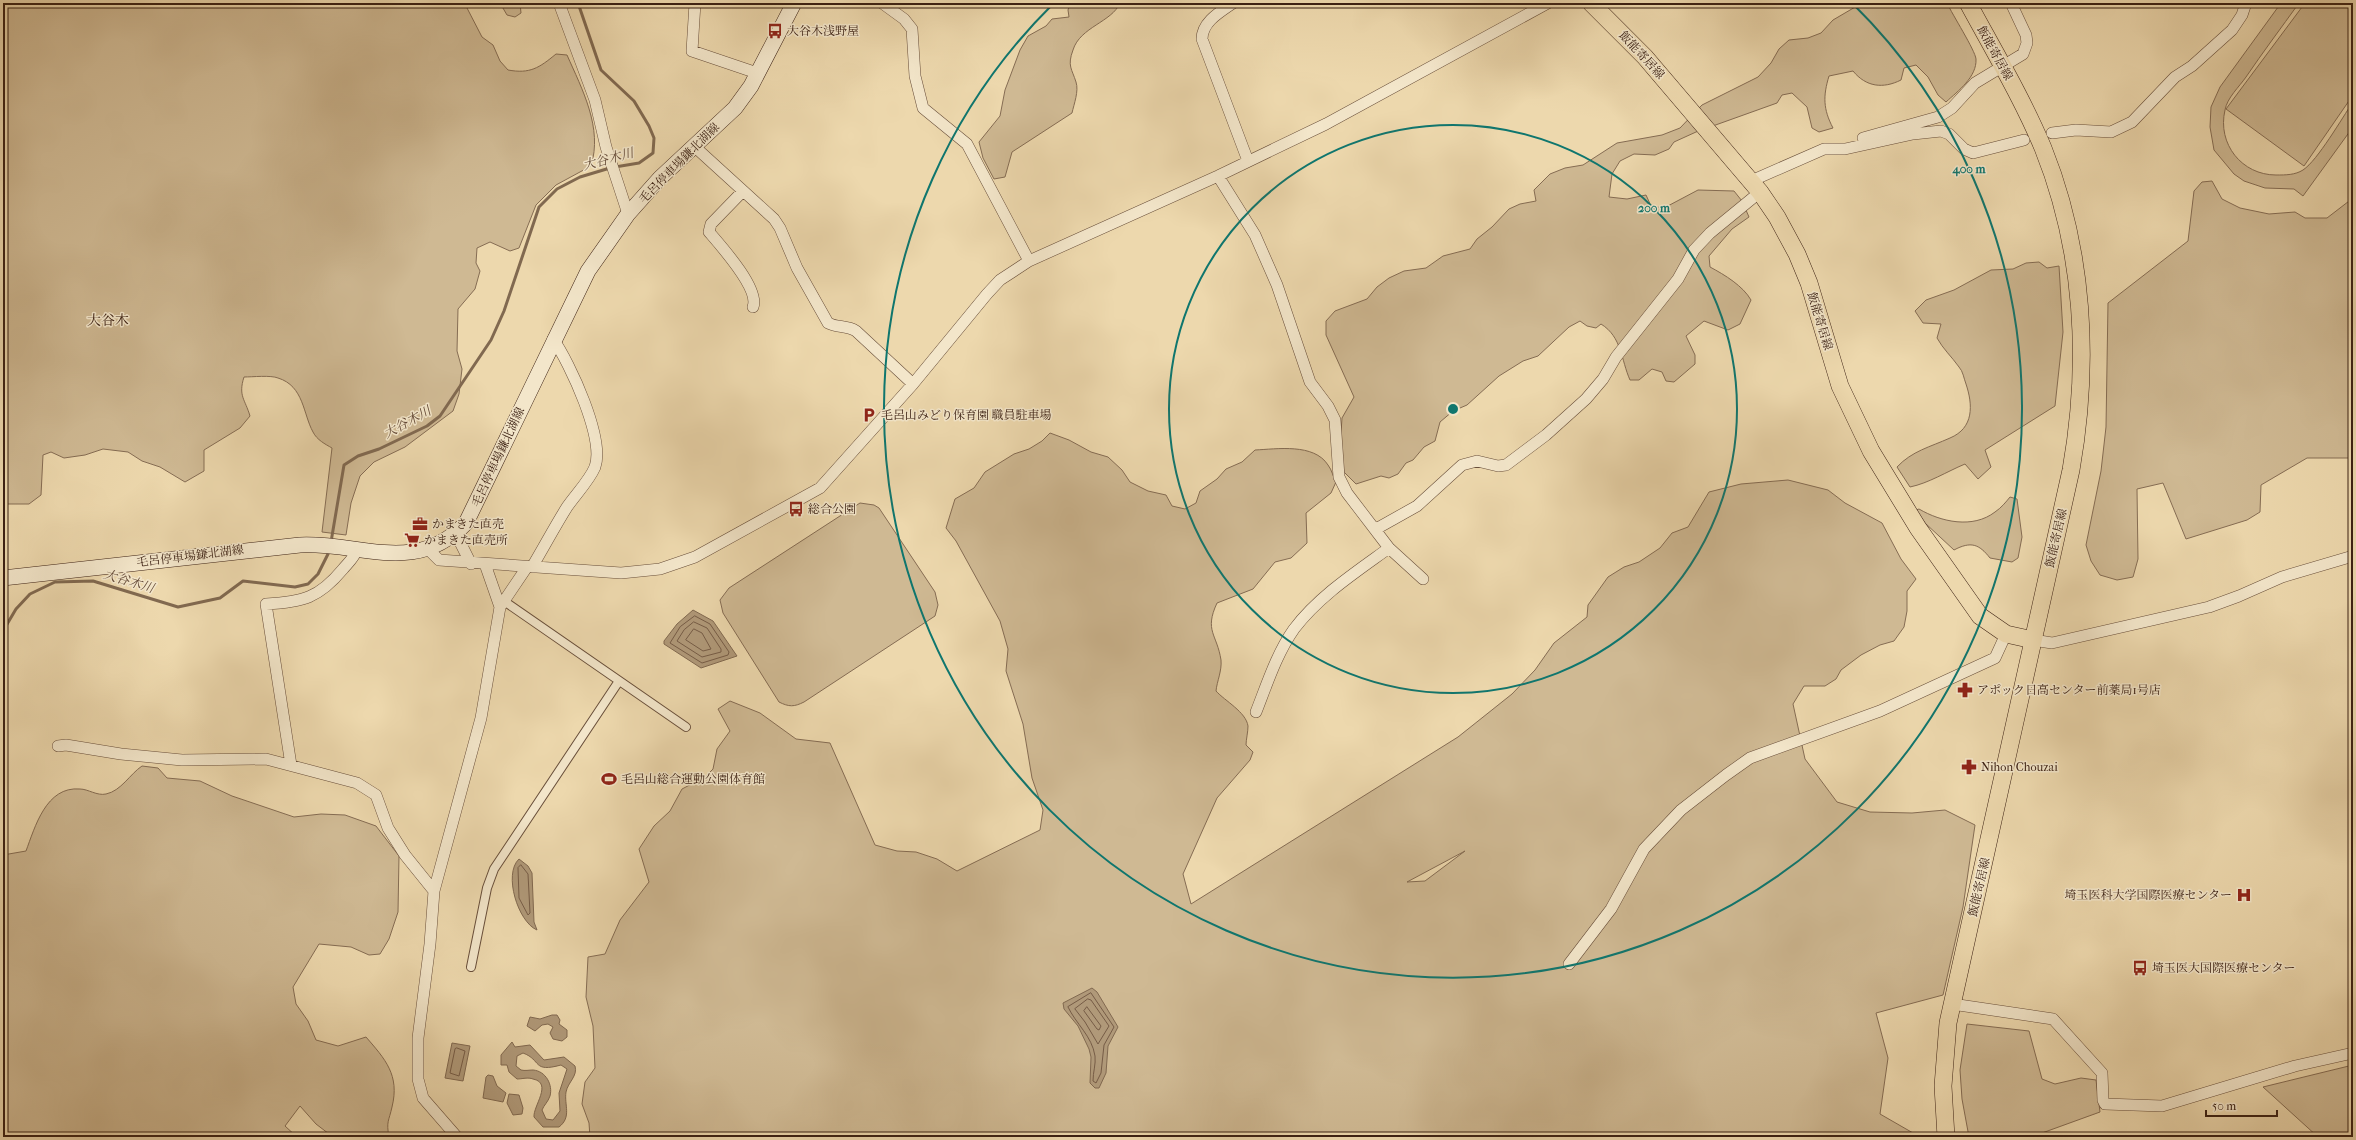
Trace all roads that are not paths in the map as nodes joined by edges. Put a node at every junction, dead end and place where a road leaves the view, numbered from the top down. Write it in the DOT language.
graph roads {
  1 [pos="559,3"];
  2 [pos="695,3"];
  3 [pos="794,3"];
  4 [pos="882,3"];
  5 [pos="1233,3"];
  6 [pos="1548,3"];
  7 [pos="1591,3"];
  8 [pos="1968,3"];
  9 [pos="2011,3"];
  10 [pos="2246,3"];
  11 [pos="2004,68"];
  12 [pos="757,73"];
  13 [pos="2052,134"];
  14 [pos="2024,140"];
  15 [pos="694,148"];
  16 [pos="1824,149"];
  17 [pos="1248,161"];
  18 [pos="1218,176"];
  19 [pos="1756,186"];
  20 [pos="742,191"];
  21 [pos="628,214"];
  22 [pos="1029,261"];
  23 [pos="753,307"];
  24 [pos="554,339"];
  25 [pos="913,384"];
  26 [pos="1376,529"];
  27 [pos="456,534"];
  28 [pos="428,548"];
  29 [pos="1388,548"];
  30 [pos="357,549"];
  31 [pos="2353,556"];
  32 [pos="471,564"];
  33 [pos="485,564"];
  34 [pos="530,567"];
  35 [pos="3,578"];
  36 [pos="1423,580"];
  37 [pos="502,604"];
  38 [pos="2006,634"];
  39 [pos="2032,640"];
  40 [pos="619,681"];
  41 [pos="1256,712"];
  42 [pos="686,727"];
  43 [pos="58,746"];
  44 [pos="291,765"];
  45 [pos="434,891"];
  46 [pos="1568,964"];
  47 [pos="471,967"];
  48 [pos="1952,1004"];
  49 [pos="2353,1053"];
  50 [pos="457,1137"];
  51 [pos="1946,1137"];
  1 -- 21 [label="street"];
  2 -- 12 [label="street"];
  3 -- 12 [label="main road, 毛呂停車場鎌北湖線"];
  4 -- 22 [label="street"];
  5 -- 17 [label="street"];
  6 -- 17 [label="street"];
  7 -- 19 [label="main road, 飯能寄居線"];
  8 -- 11 [label="main road, 飯能寄居線"];
  9 -- 11 [label="street"];
  10 -- 13 [label="street"];
  11 -- 16 [label="street"];
  11 -- 39 [label="main road, 飯能寄居線"];
  12 -- 15 [label="main road, 毛呂停車場鎌北湖線"];
  14 -- 16 [label="street"];
  15 -- 20 [label="street"];
  15 -- 21 [label="main road, 毛呂停車場鎌北湖線"];
  16 -- 19 [label="street"];
  17 -- 18 [label="street"];
  18 -- 22 [label="street"];
  18 -- 26 [label="street"];
  19 -- 26 [label="street"];
  19 -- 38 [label="main road, 飯能寄居線"];
  20 -- 23 [label="street"];
  20 -- 25 [label="street"];
  21 -- 24 [label="main road, 毛呂停車場鎌北湖線"];
  22 -- 25 [label="street"];
  24 -- 27 [label="main road, 毛呂停車場鎌北湖線"];
  24 -- 34 [label="street"];
  25 -- 34 [label="street"];
  26 -- 29 [label="street"];
  27 -- 28 [label="main road, 毛呂停車場鎌北湖線"];
  27 -- 32 [label="street"];
  28 -- 30 [label="main road, 毛呂停車場鎌北湖線"];
  28 -- 32 [label="street"];
  29 -- 36 [label="street"];
  29 -- 41 [label="street"];
  30 -- 35 [label="main road, 毛呂停車場鎌北湖線"];
  30 -- 44 [label="street"];
  31 -- 39 [label="street"];
  32 -- 33 [label="street"];
  33 -- 34 [label="street"];
  33 -- 37 [label="street"];
  34 -- 37 [label="street"];
  37 -- 40 [label="street"];
  37 -- 45 [label="street"];
  38 -- 39 [label="main road, 飯能寄居線"];
  38 -- 46 [label="street"];
  39 -- 48 [label="main road, 飯能寄居線"];
  40 -- 42 [label="street"];
  40 -- 47 [label="street"];
  43 -- 44 [label="street"];
  44 -- 45 [label="street"];
  45 -- 50 [label="street"];
  48 -- 49 [label="street"];
  48 -- 51 [label="main road, 飯能寄居線"];
}
